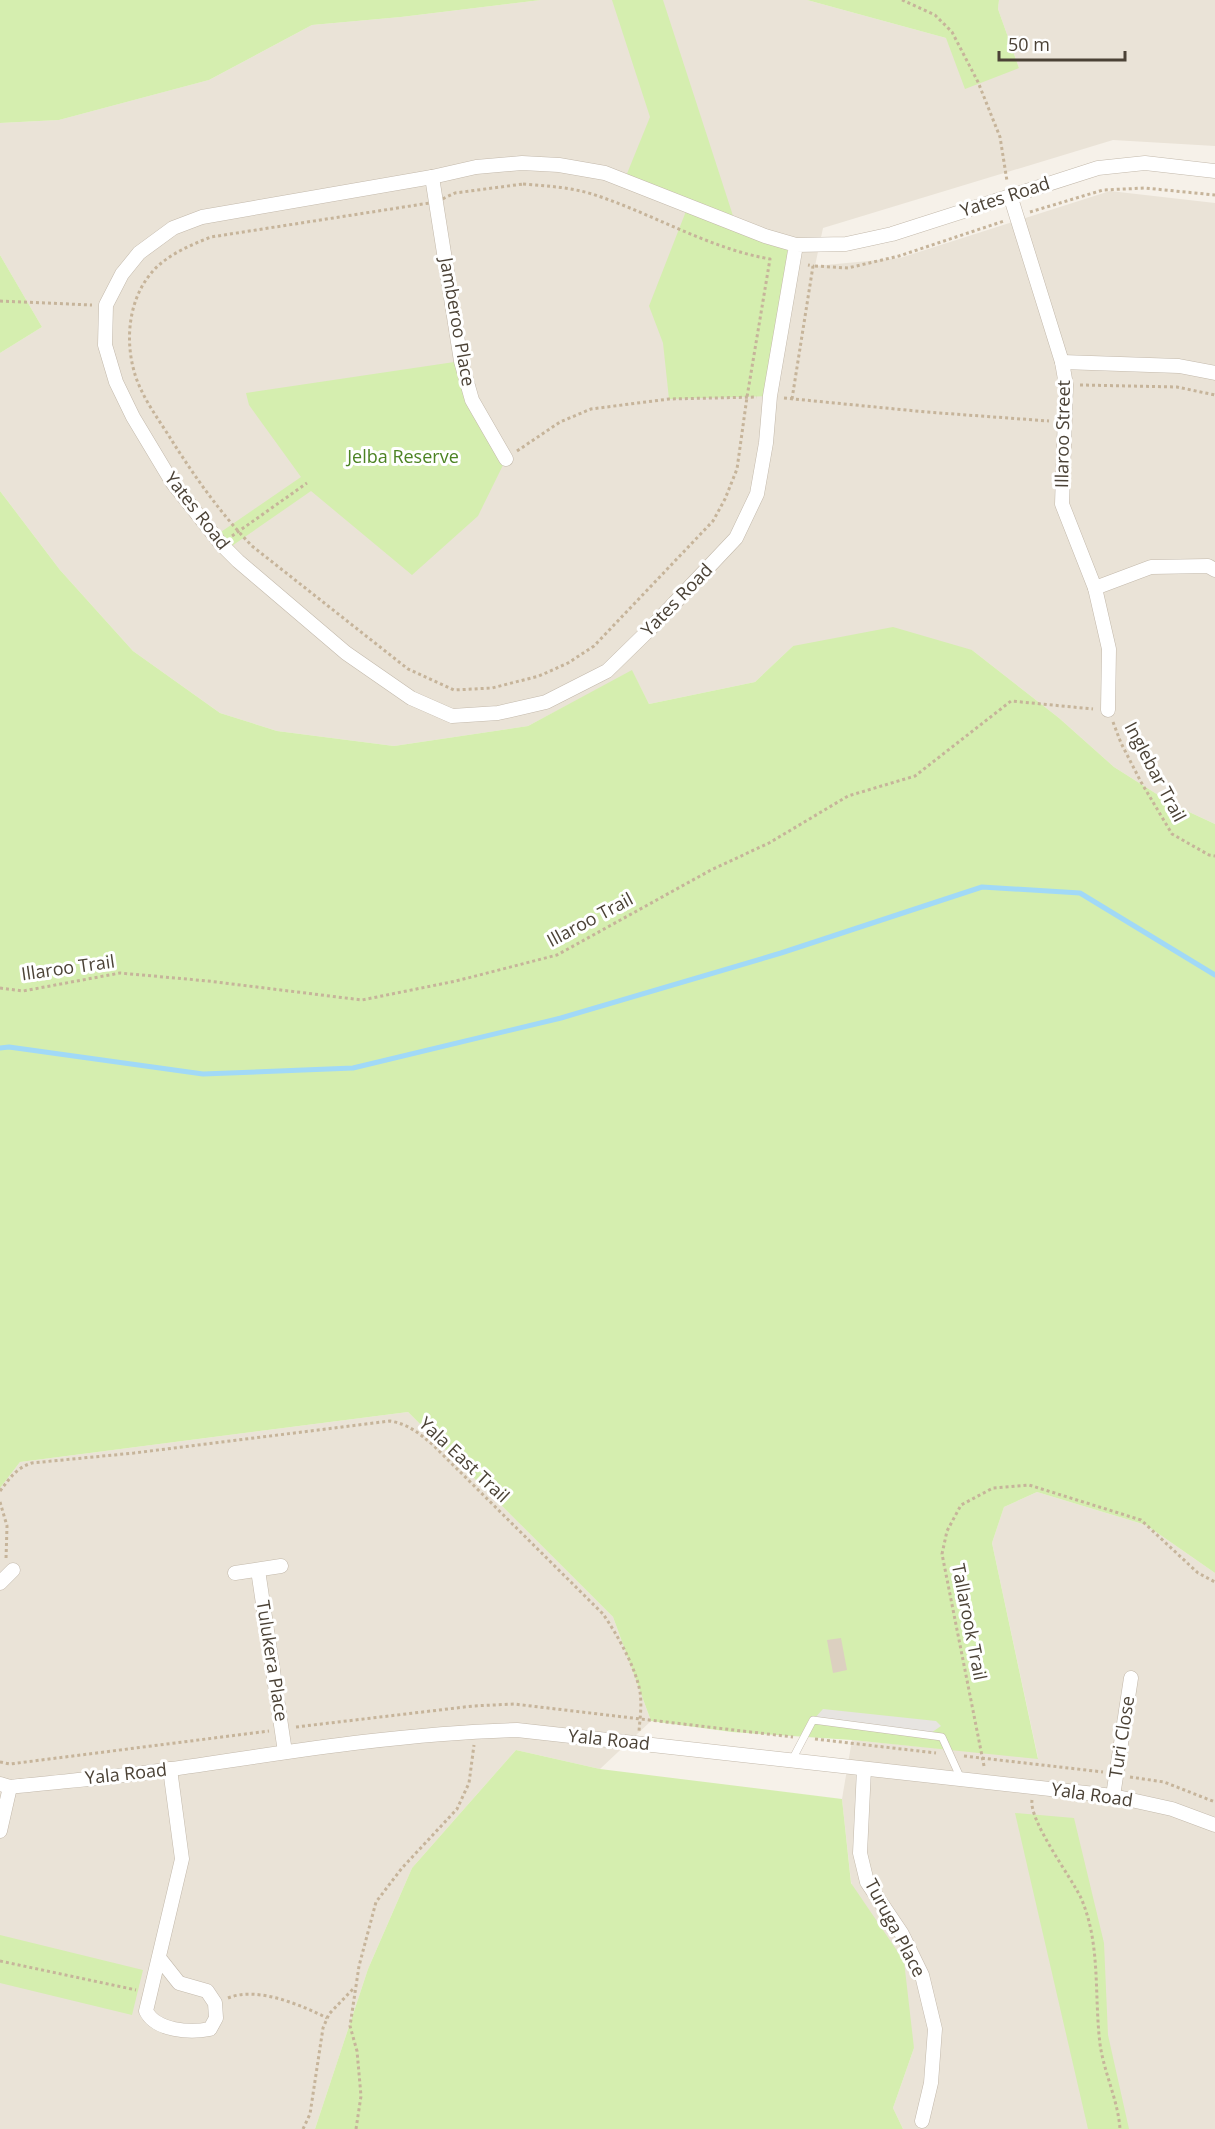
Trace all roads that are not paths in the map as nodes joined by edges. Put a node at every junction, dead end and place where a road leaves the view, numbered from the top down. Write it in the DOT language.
graph roads {
  1 [pos="1215,171"];
  2 [pos="432,177"];
  3 [pos="1010,195"];
  4 [pos="796,245"];
  5 [pos="1062,362"];
  6 [pos="1215,373"];
  7 [pos="506,459"];
  8 [pos="1215,570"];
  9 [pos="1095,588"];
  10 [pos="1108,710"];
  11 [pos="281,1566"];
  12 [pos="258,1570"];
  13 [pos="235,1574"];
  14 [pos="1131,1678"];
  15 [pos="285,1752"];
  16 [pos="792,1760"];
  17 [pos="170,1769"];
  18 [pos="864,1769"];
  19 [pos="961,1779"];
  20 [pos="5,1785"];
  21 [pos="1113,1797"];
  22 [pos="1215,1825"];
  23 [pos="0,1831"];
  24 [pos="160,1959"];
  25 [pos="922,2121"];
  1 -- 3 [label="street, Yates Road"];
  2 -- 4 [label="street, Yates Road"];
  2 -- 4 [label="street, Yates Road"];
  2 -- 7 [label="street, Jamberoo Place"];
  3 -- 4 [label="street, Yates Road"];
  3 -- 5 [label="street, Illaroo Street"];
  5 -- 6 [label="street"];
  5 -- 9 [label="street, Illaroo Street"];
  8 -- 9 [label="street"];
  9 -- 10 [label="street, Illaroo Street"];
  11 -- 12 [label="street"];
  12 -- 13 [label="street"];
  12 -- 15 [label="street, Tulukera Place"];
  14 -- 21 [label="street, Turi Close"];
  15 -- 16 [label="street, Yala Road"];
  15 -- 17 [label="street, Yala Road"];
  16 -- 18 [label="street, Yala Road"];
  16 -- 19 [label="lane"];
  17 -- 20 [label="street, Yala Road"];
  17 -- 24 [label="street"];
  18 -- 19 [label="street, Yala Road"];
  18 -- 25 [label="street, Turuga Place"];
  19 -- 21 [label="street, Yala Road"];
  20 -- 23 [label="street"];
  21 -- 22 [label="street, Yala Road"];
  24 -- 24 [label="street"];
}
